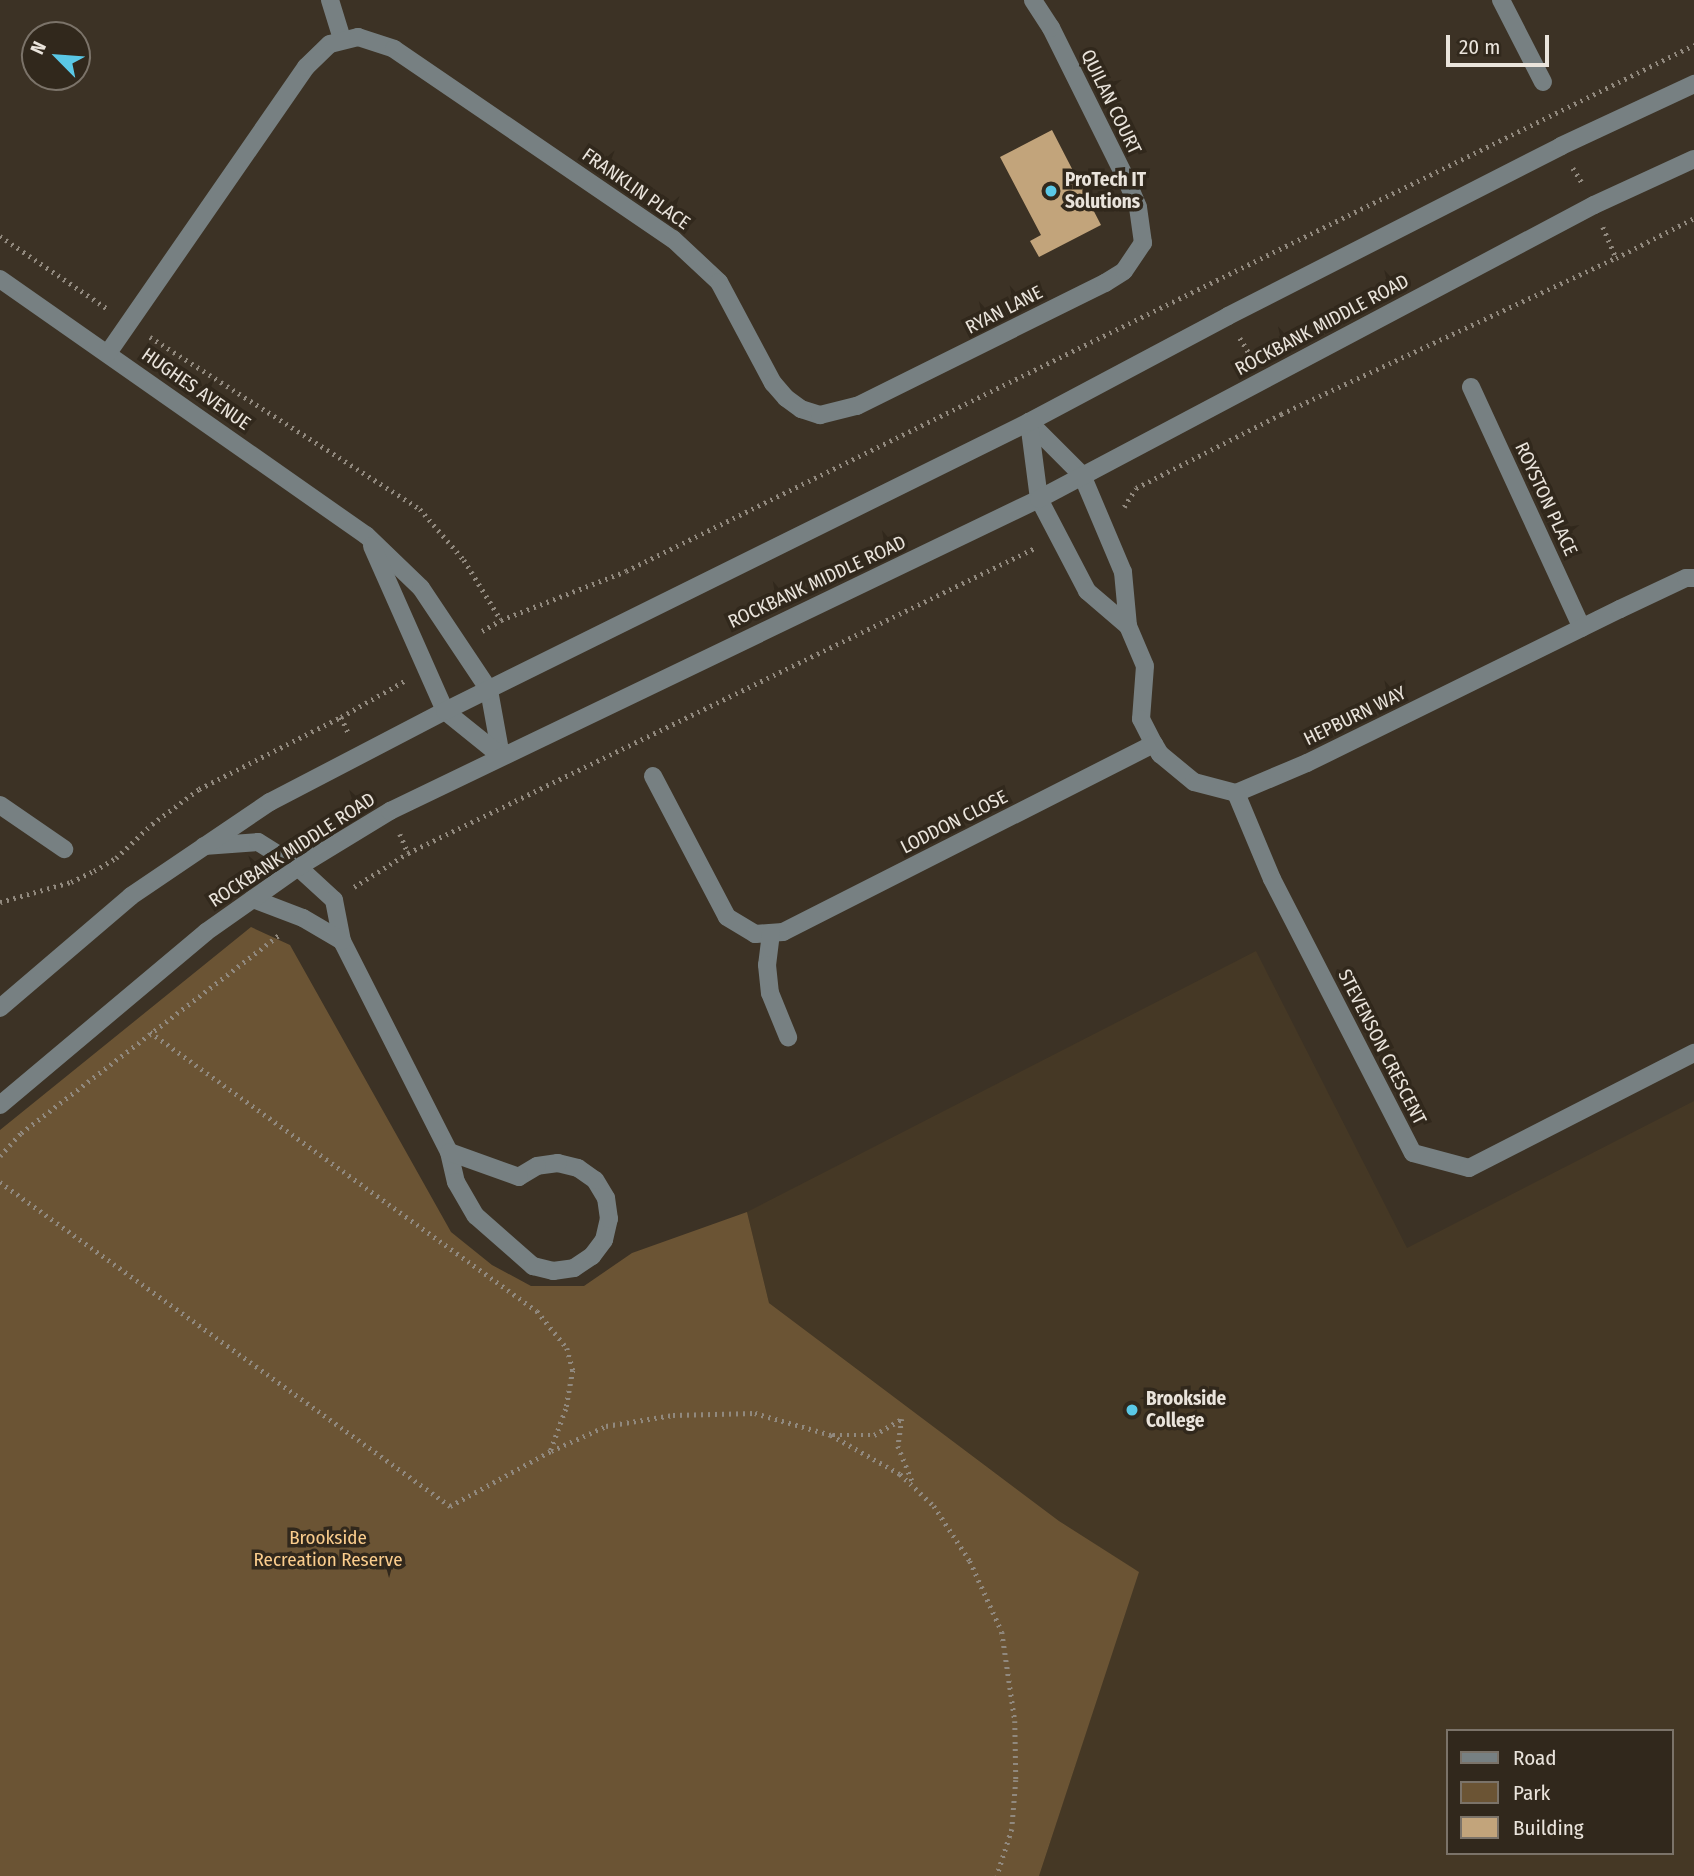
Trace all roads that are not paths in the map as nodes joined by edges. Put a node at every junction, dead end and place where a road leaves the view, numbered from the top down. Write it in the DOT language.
graph roads {
  1 [pos="330,0"];
  2 [pos="1033,0"];
  3 [pos="1501,0"];
  4 [pos="342,39"];
  5 [pos="1543,82"];
  6 [pos="1694,84"];
  7 [pos="1694,159"];
  8 [pos="1143,228"];
  9 [pos="0,279"];
  10 [pos="108,353"];
  11 [pos="1471,387"];
  12 [pos="857,406"];
  13 [pos="1029,422"];
  14 [pos="1082,475"];
  15 [pos="1039,499"];
  16 [pos="366,535"];
  17 [pos="1694,578"];
  18 [pos="1128,626"];
  19 [pos="1582,628"];
  20 [pos="489,690"];
  21 [pos="445,711"];
  22 [pos="1154,744"];
  23 [pos="501,756"];
  24 [pos="653,776"];
  25 [pos="1236,793"];
  26 [pos="0,805"];
  27 [pos="204,846"];
  28 [pos="64,849"];
  29 [pos="298,867"];
  30 [pos="253,899"];
  31 [pos="771,933"];
  32 [pos="342,941"];
  33 [pos="0,1008"];
  34 [pos="788,1037"];
  35 [pos="1694,1053"];
  36 [pos="0,1105"];
  37 [pos="449,1152"];
  1 -- 4 [label="street"];
  2 -- 8 [label="street, QUILAN COURT"];
  3 -- 5 [label="street"];
  4 -- 10 [label="street"];
  4 -- 12 [label="street, FRANKLIN PLACE"];
  6 -- 13 [label="street"];
  7 -- 14 [label="street, ROCKBANK MIDDLE ROAD"];
  8 -- 12 [label="street, RYAN LANE"];
  9 -- 10 [label="street, HUGHES AVENUE"];
  10 -- 16 [label="street, HUGHES AVENUE"];
  11 -- 19 [label="street, ROYSTON PLACE"];
  13 -- 14 [label="street"];
  13 -- 15 [label="street"];
  13 -- 20 [label="street"];
  14 -- 15 [label="street, ROCKBANK MIDDLE ROAD"];
  14 -- 18 [label="street"];
  15 -- 18 [label="street"];
  15 -- 23 [label="street, ROCKBANK MIDDLE ROAD"];
  16 -- 20 [label="street, HUGHES AVENUE"];
  16 -- 21 [label="street, HUGHES AVENUE"];
  17 -- 19 [label="street, HEPBURN WAY"];
  18 -- 22 [label="street"];
  19 -- 25 [label="street, HEPBURN WAY"];
  20 -- 21 [label="street"];
  20 -- 23 [label="street"];
  21 -- 23 [label="street"];
  21 -- 27 [label="street"];
  22 -- 25 [label="street"];
  22 -- 31 [label="street, LODDON CLOSE"];
  23 -- 29 [label="street, ROCKBANK MIDDLE ROAD"];
  24 -- 31 [label="street"];
  25 -- 35 [label="street, STEVENSON CRESCENT"];
  26 -- 28 [label="street"];
  27 -- 29 [label="street"];
  27 -- 33 [label="street"];
  29 -- 30 [label="street, ROCKBANK MIDDLE ROAD"];
  29 -- 32 [label="street"];
  30 -- 32 [label="street"];
  30 -- 36 [label="street, ROCKBANK MIDDLE ROAD"];
  31 -- 34 [label="street"];
  32 -- 37 [label="street"];
  37 -- 37 [label="street"];
}
